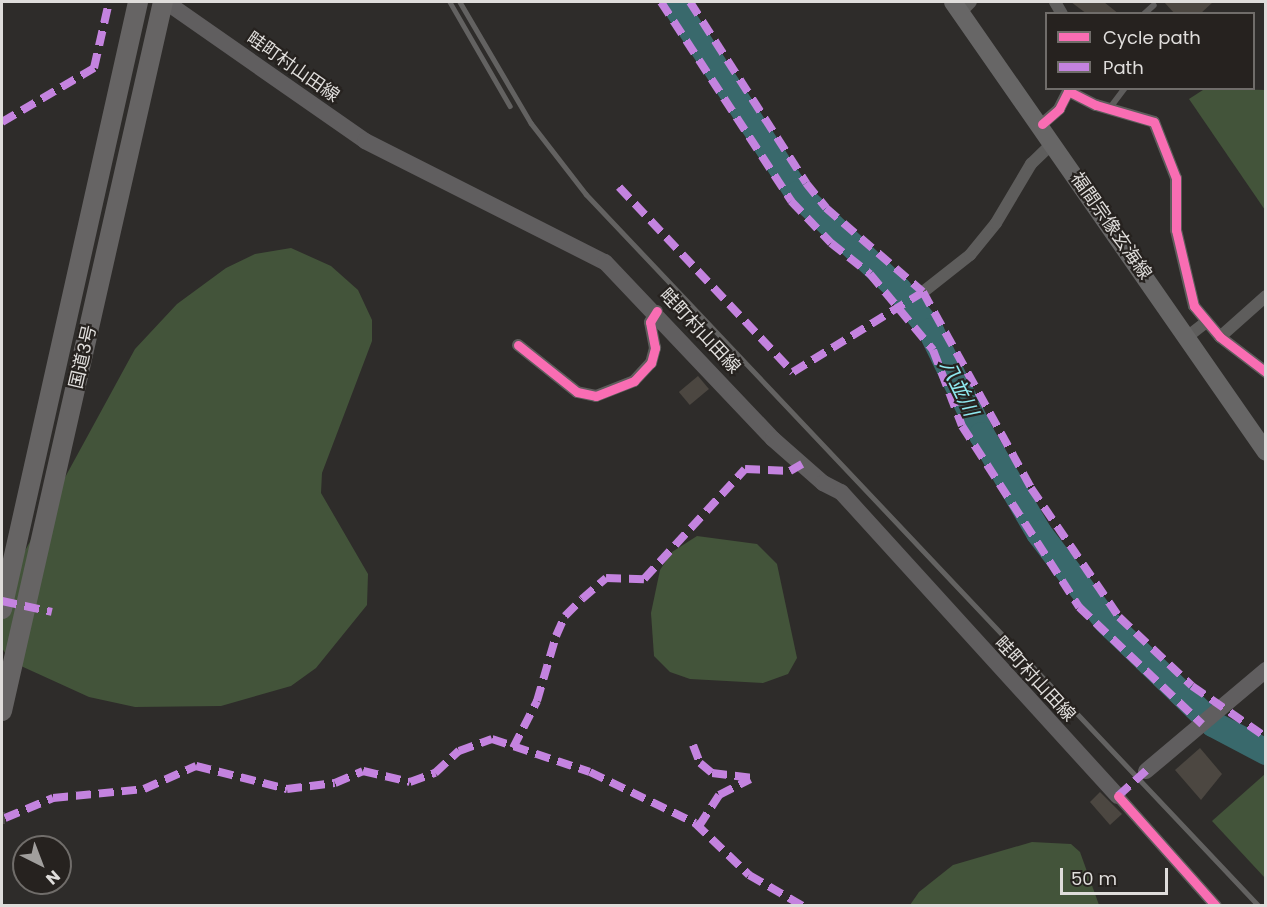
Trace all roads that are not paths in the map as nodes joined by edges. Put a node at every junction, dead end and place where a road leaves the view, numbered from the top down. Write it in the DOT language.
graph roads {
  1 [pos="138,2"];
  2 [pos="165,2"];
  3 [pos="962,5"];
  4 [pos="1154,5"];
  5 [pos="1146,12"];
  6 [pos="1068,90"];
  7 [pos="1071,90"];
  8 [pos="1123,90"];
  9 [pos="1109,109"];
  10 [pos="1042,124"];
  11 [pos="1053,143"];
  12 [pos="923,292"];
  13 [pos="1266,296"];
  14 [pos="657,311"];
  15 [pos="1206,322"];
  16 [pos="1187,337"];
  17 [pos="1220,337"];
  18 [pos="518,345"];
  19 [pos="1266,372"];
  20 [pos="1266,452"];
  21 [pos="2,609"];
  22 [pos="1266,670"];
  23 [pos="2,711"];
  24 [pos="1146,771"];
  25 [pos="1118,796"];
  26 [pos="1216,906"];
  1 -- 21 [label="highway, 国道3号"];
  2 -- 14 [label="main road, 畦町村山田線"];
  2 -- 23 [label="highway, 国道3号"];
  3 -- 10 [label="main road, 福間宗像玄海線"];
  4 -- 5 [label="lane"];
  6 -- 10 [label="street"];
  7 -- 9 [label="street"];
  8 -- 9 [label="lane"];
  9 -- 15 [label="street"];
  10 -- 11 [label="main road, 福間宗像玄海線"];
  11 -- 12 [label="street"];
  11 -- 16 [label="main road, 福間宗像玄海線"];
  13 -- 17 [label="street"];
  14 -- 18 [label="street"];
  14 -- 25 [label="main road, 畦町村山田線"];
  15 -- 16 [label="street"];
  15 -- 17 [label="street"];
  16 -- 20 [label="main road, 福間宗像玄海線"];
  17 -- 19 [label="street"];
  22 -- 24 [label="main road"];
  25 -- 26 [label="street"];
}
